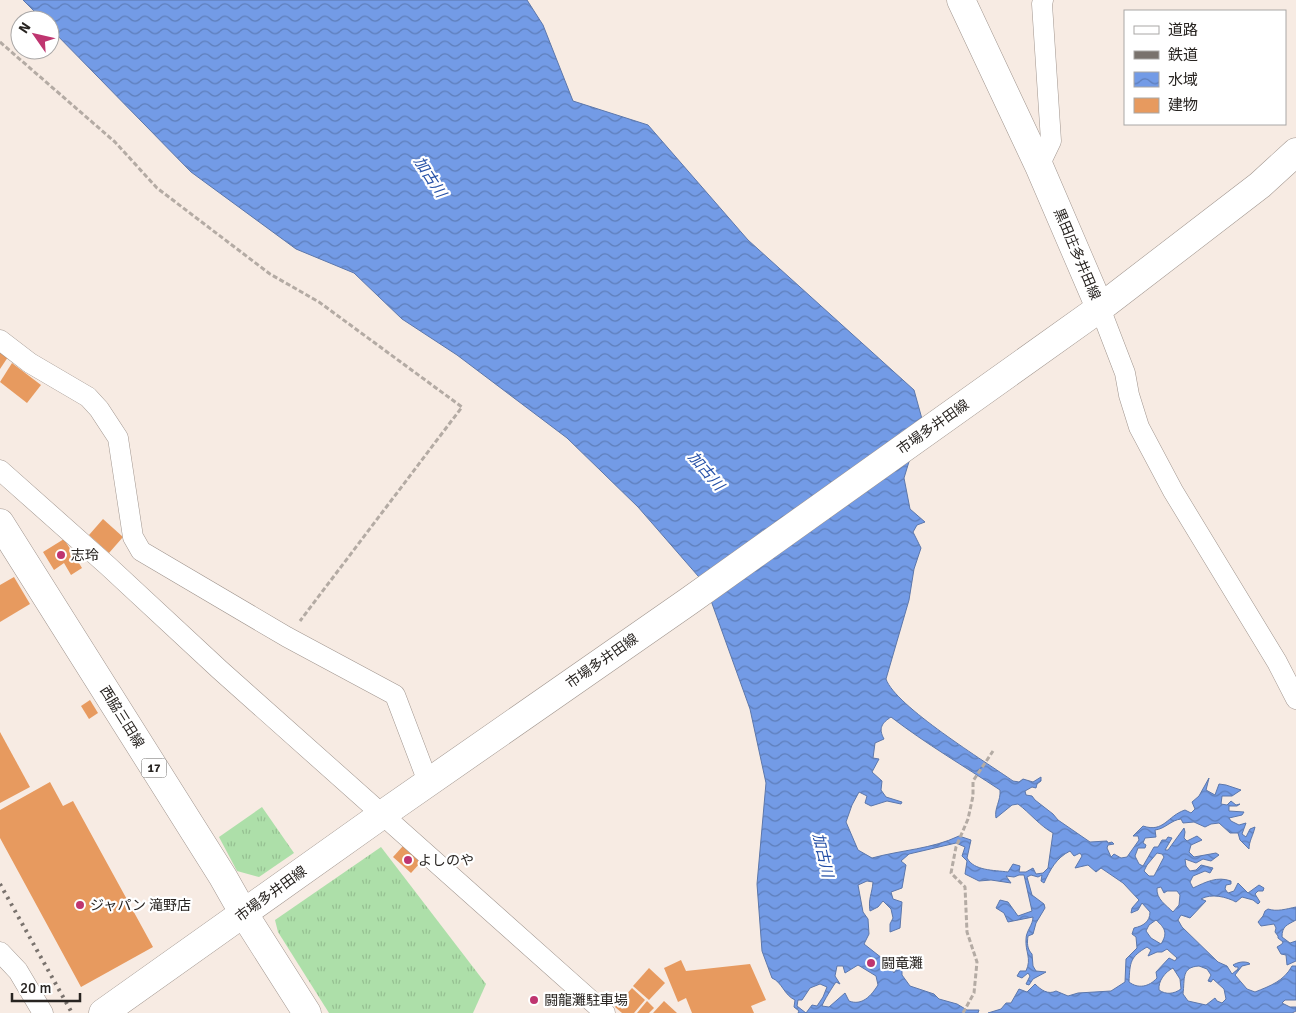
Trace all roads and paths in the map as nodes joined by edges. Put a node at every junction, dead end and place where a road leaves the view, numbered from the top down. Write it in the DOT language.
graph roads {
  1 [pos="961,0"];
  2 [pos="1043,0"];
  3 [pos="0,42"];
  4 [pos="1296,152"];
  5 [pos="1039,166"];
  6 [pos="1100,308"];
  7 [pos="0,340"];
  8 [pos="0,470"];
  9 [pos="0,523"];
  10 [pos="287,637"];
  11 [pos="1296,699"];
  12 [pos="993,751"];
  13 [pos="428,782"];
  14 [pos="383,814"];
  15 [pos="244,914"];
  16 [pos="0,952"];
  17 [pos="43,1013"];
  18 [pos="103,1013"];
  19 [pos="307,1013"];
  20 [pos="604,1013"];
  21 [pos="963,1013"];
  1 -- 5 [label="main road, 黒田庄多井田線"];
  2 -- 5 [label="street"];
  3 -- 10 [label="path"];
  4 -- 6 [label="main road, 黒田庄多井田線"];
  5 -- 6 [label="main road, 黒田庄多井田線"];
  6 -- 11 [label="street"];
  6 -- 13 [label="main road, 市場多井田線"];
  7 -- 10 [label="street"];
  8 -- 14 [label="street"];
  9 -- 15 [label="main road, 西脇三田線 / 17"];
  10 -- 13 [label="street"];
  12 -- 21 [label="path"];
  13 -- 14 [label="main road, 市場多井田線"];
  14 -- 15 [label="main road, 市場多井田線"];
  14 -- 20 [label="street"];
  15 -- 18 [label="main road, 市場多井田線"];
  15 -- 19 [label="main road, 西脇三田線 / 17"];
  16 -- 17 [label="street"];
}
